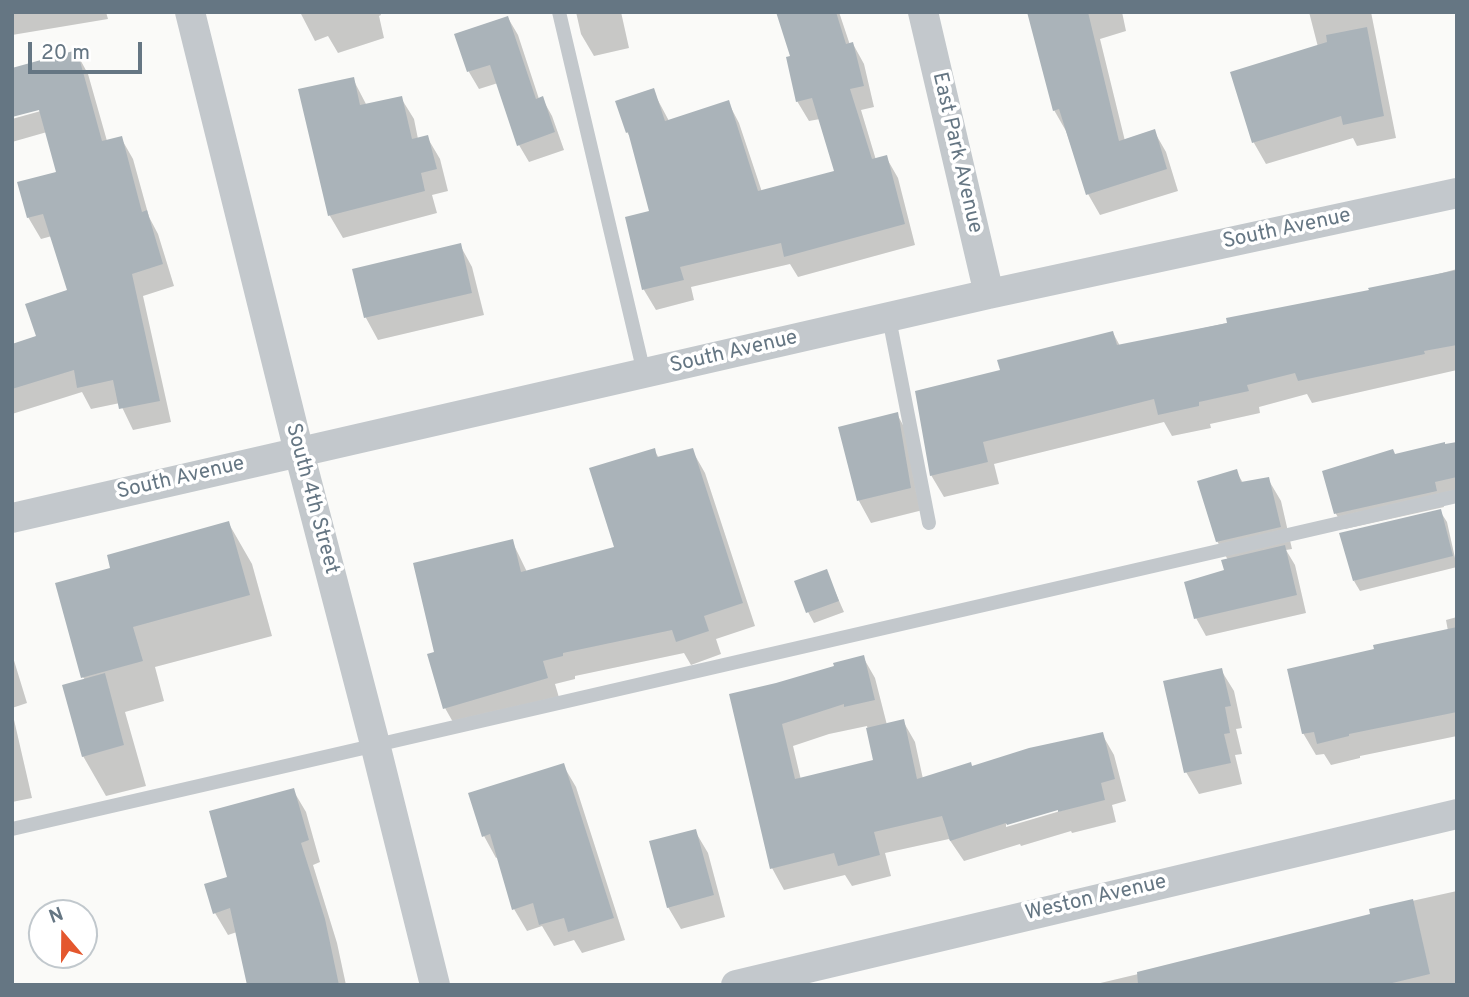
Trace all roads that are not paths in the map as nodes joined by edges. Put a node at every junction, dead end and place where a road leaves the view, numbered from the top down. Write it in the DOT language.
graph roads {
  1 [pos="190,12"];
  2 [pos="559,12"];
  3 [pos="923,12"];
  4 [pos="1457,193"];
  5 [pos="989,294"];
  6 [pos="889,318"];
  7 [pos="644,373"];
  8 [pos="299,452"];
  9 [pos="1457,496"];
  10 [pos="12,518"];
  11 [pos="929,523"];
  12 [pos="376,744"];
  13 [pos="1457,814"];
  14 [pos="12,829"];
  15 [pos="435,985"];
  16 [pos="736,985"];
  1 -- 8 [label="street, South 4th Street"];
  2 -- 7 [label="lane"];
  3 -- 5 [label="street, East Park Avenue"];
  4 -- 5 [label="street, South Avenue"];
  5 -- 6 [label="street, South Avenue"];
  6 -- 7 [label="street, South Avenue"];
  6 -- 11 [label="lane"];
  7 -- 8 [label="street, South Avenue"];
  8 -- 10 [label="street, South Avenue"];
  8 -- 12 [label="street, South 4th Street"];
  9 -- 12 [label="lane"];
  12 -- 14 [label="lane"];
  12 -- 15 [label="street, South 4th Street"];
  13 -- 16 [label="street, Weston Avenue"];
}
